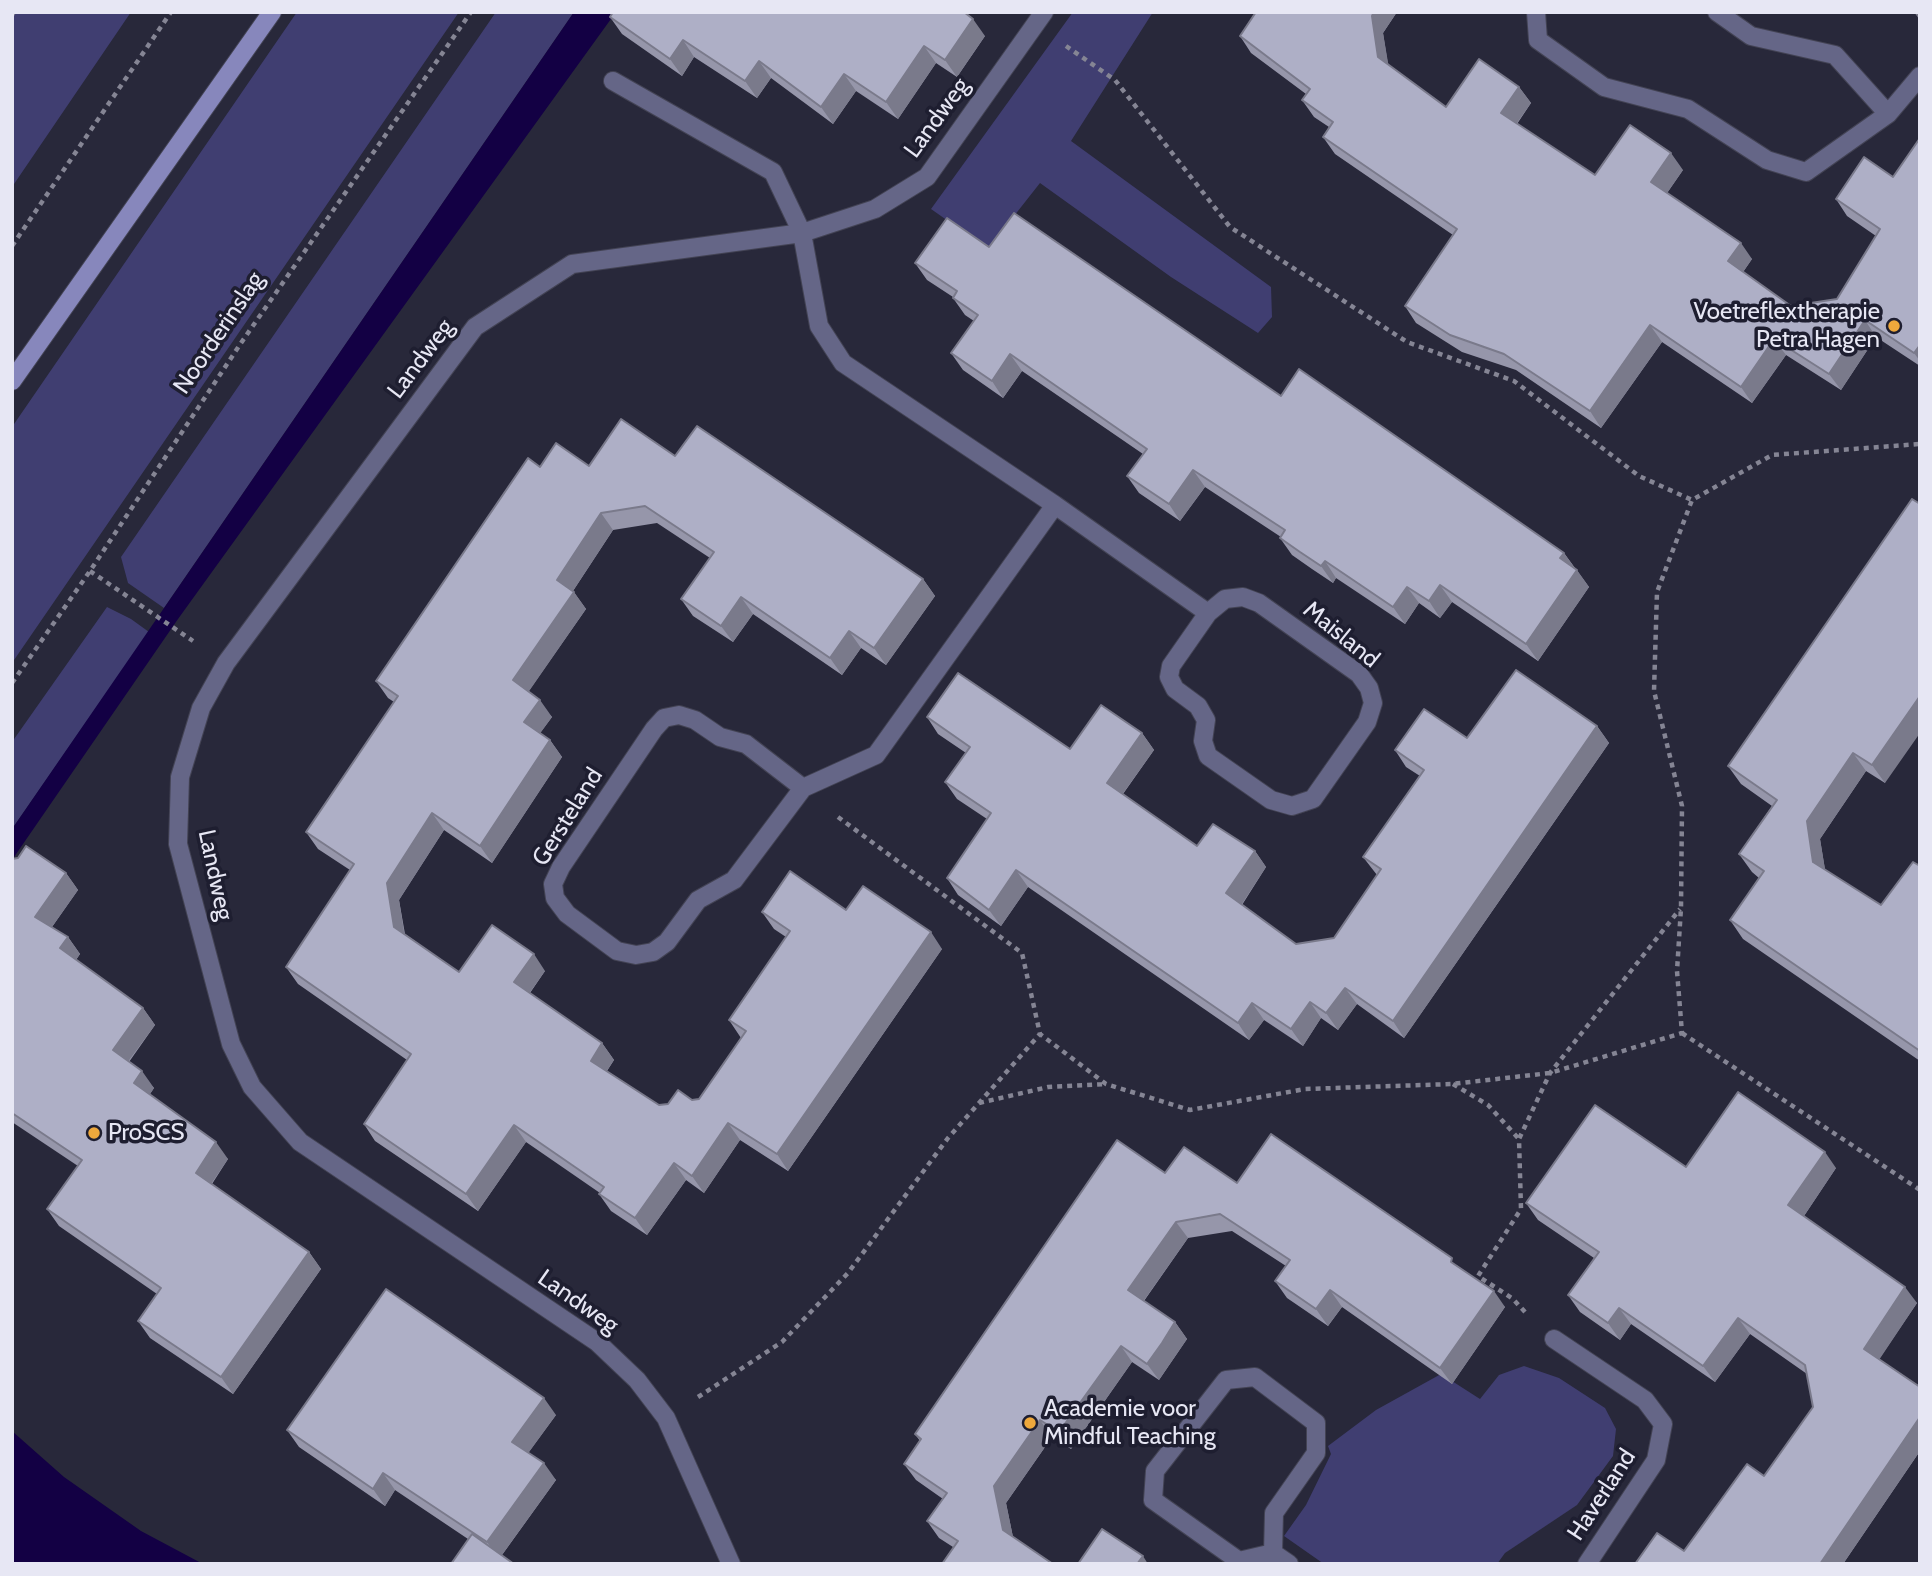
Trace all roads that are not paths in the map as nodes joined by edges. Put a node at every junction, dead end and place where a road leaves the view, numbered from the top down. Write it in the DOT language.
graph roads {
  1 [pos="272,12"];
  2 [pos="1536,12"];
  3 [pos="1717,12"];
  4 [pos="1039,18"];
  5 [pos="1920,76"];
  6 [pos="613,81"];
  7 [pos="1888,114"];
  8 [pos="802,233"];
  9 [pos="12,381"];
  10 [pos="1055,505"];
  11 [pos="1208,612"];
  12 [pos="803,788"];
  13 [pos="1554,1339"];
  14 [pos="1273,1553"];
  15 [pos="731,1564"];
  16 [pos="1289,1564"];
  17 [pos="1587,1564"];
  1 -- 9 [label="main road"];
  2 -- 7 [label="street"];
  3 -- 7 [label="street"];
  4 -- 8 [label="street, Landweg"];
  5 -- 7 [label="street"];
  6 -- 8 [label="street"];
  8 -- 10 [label="street"];
  8 -- 15 [label="street, Landweg"];
  10 -- 11 [label="street"];
  10 -- 12 [label="street, Gersteland"];
  11 -- 11 [label="street, Maisland"];
  12 -- 12 [label="street, Gersteland"];
  13 -- 17 [label="street, Haverland"];
  14 -- 14 [label="street"];
  14 -- 16 [label="street"];
}
